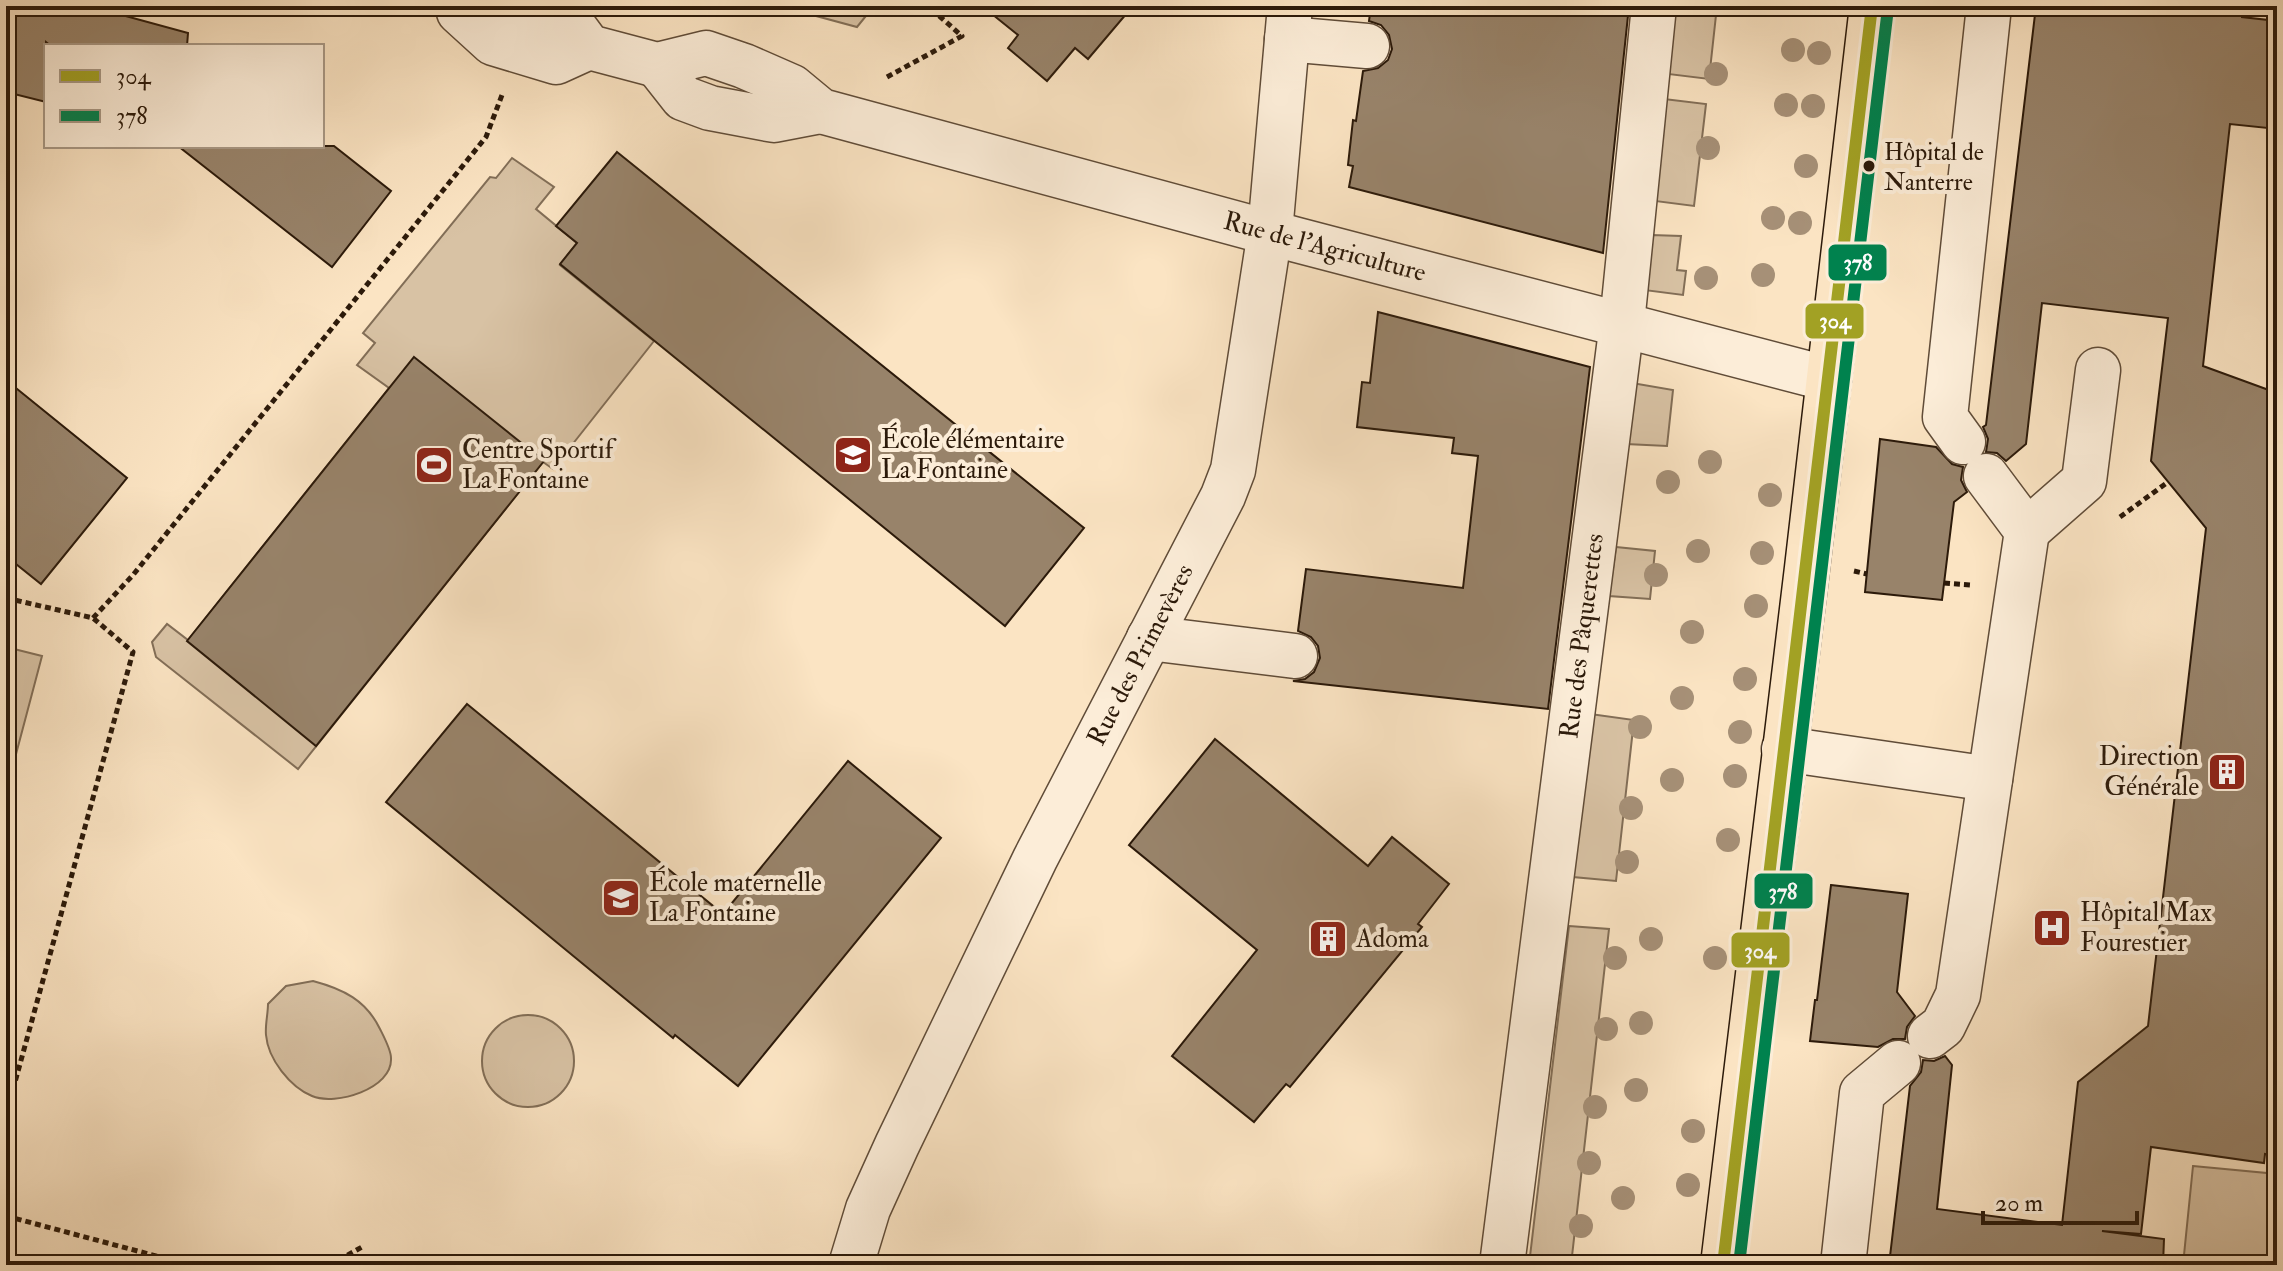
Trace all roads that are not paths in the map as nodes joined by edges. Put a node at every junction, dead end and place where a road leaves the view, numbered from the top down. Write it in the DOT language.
graph roads {
  1 [pos="514,6"];
  2 [pos="1654,6"];
  3 [pos="1872,6"];
  4 [pos="1989,6"];
  5 [pos="464,8"];
  6 [pos="1289,23"];
  7 [pos="1367,46"];
  8 [pos="589,47"];
  9 [pos="1270,232"];
  10 [pos="1622,323"];
  11 [pos="2098,370"];
  12 [pos="1829,379"];
  13 [pos="2027,531"];
  14 [pos="1149,638"];
  15 [pos="1295,656"];
  16 [pos="1784,749"];
  17 [pos="1990,779"];
  18 [pos="851,1265"];
  19 [pos="1502,1265"];
  20 [pos="1723,1265"];
  21 [pos="1843,1265"];
  1 -- 8 [label="street, Rue de l'Agriculture"];
  2 -- 10 [label="street, Rue des Pâquerettes"];
  3 -- 12 [label="main road"];
  4 -- 13 [label="street"];
  5 -- 8 [label="street"];
  6 -- 7 [label="street"];
  6 -- 9 [label="street, Rue des Primevères"];
  8 -- 9 [label="street, Rue de l'Agriculture"];
  9 -- 10 [label="street, Rue de l'Agriculture"];
  9 -- 14 [label="street, Rue des Primevères"];
  10 -- 12 [label="street, Rue de l'Agriculture"];
  10 -- 19 [label="street, Rue des Pâquerettes"];
  11 -- 13 [label="street"];
  12 -- 16 [label="main road"];
  13 -- 17 [label="street"];
  14 -- 15 [label="street"];
  14 -- 18 [label="street, Rue des Primevères"];
  16 -- 17 [label="street"];
  16 -- 20 [label="main road"];
  17 -- 21 [label="street"];
}
